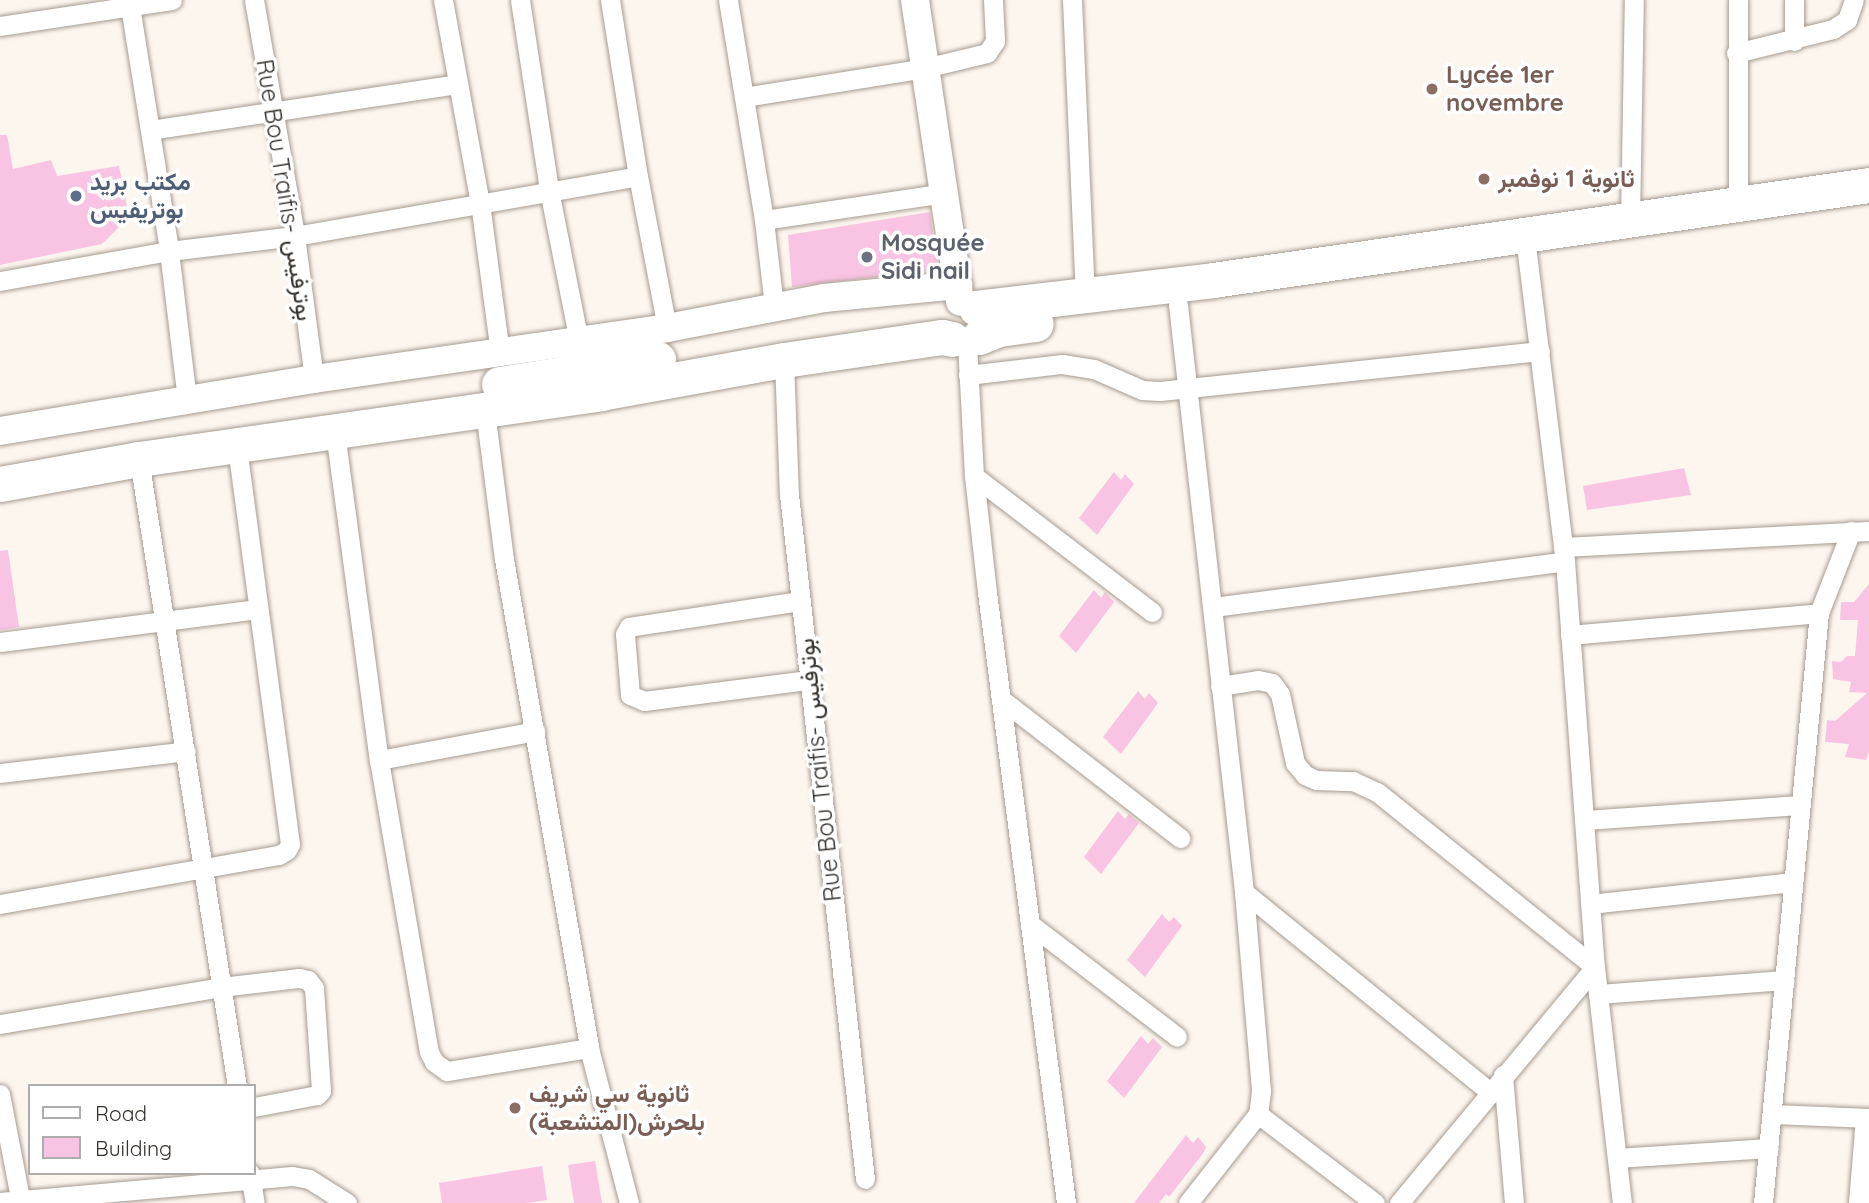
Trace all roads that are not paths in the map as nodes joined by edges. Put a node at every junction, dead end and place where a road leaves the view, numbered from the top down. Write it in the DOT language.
graph roads {
  1 [pos="172,0"];
  2 [pos="254,0"];
  3 [pos="443,0"];
  4 [pos="520,0"];
  5 [pos="610,0"];
  6 [pos="728,0"];
  7 [pos="915,0"];
  8 [pos="993,0"];
  9 [pos="1072,0"];
  10 [pos="1634,0"];
  11 [pos="1738,0"];
  12 [pos="1794,0"];
  13 [pos="1854,0"];
  14 [pos="130,3"];
  15 [pos="0,26"];
  16 [pos="1794,41"];
  17 [pos="1736,53"];
  18 [pos="925,68"];
  19 [pos="458,84"];
  20 [pos="744,97"];
  21 [pos="274,111"];
  22 [pos="150,130"];
  23 [pos="638,176"];
  24 [pos="1869,185"];
  25 [pos="549,190"];
  26 [pos="945,193"];
  27 [pos="480,203"];
  28 [pos="1738,204"];
  29 [pos="1869,208"];
  30 [pos="765,220"];
  31 [pos="1630,220"];
  32 [pos="295,236"];
  33 [pos="169,251"];
  34 [pos="1527,253"];
  35 [pos="0,281"];
  36 [pos="1085,294"];
  37 [pos="1178,305"];
  38 [pos="774,307"];
  39 [pos="964,325"];
  40 [pos="667,328"];
  41 [pos="579,341"];
  42 [pos="1540,351"];
  43 [pos="500,353"];
  44 [pos="784,360"];
  45 [pos="314,379"];
  46 [pos="1186,389"];
  47 [pos="187,399"];
  48 [pos="485,411"];
  49 [pos="0,431"];
  50 [pos="335,432"];
  51 [pos="236,446"];
  52 [pos="139,459"];
  53 [pos="0,464"];
  54 [pos="974,476"];
  55 [pos="0,484"];
  56 [pos="1860,531"];
  57 [pos="1564,554"];
  58 [pos="800,601"];
  59 [pos="1213,607"];
  60 [pos="258,608"];
  61 [pos="1152,612"];
  62 [pos="1819,612"];
  63 [pos="163,622"];
  64 [pos="1570,635"];
  65 [pos="0,642"];
  66 [pos="809,680"];
  67 [pos="1220,686"];
  68 [pos="1001,699"];
  69 [pos="535,731"];
  70 [pos="186,751"];
  71 [pos="379,760"];
  72 [pos="0,773"];
  73 [pos="1800,805"];
  74 [pos="1584,820"];
  75 [pos="1181,838"];
  76 [pos="204,868"];
  77 [pos="1793,882"];
  78 [pos="1244,892"];
  79 [pos="0,904"];
  80 [pos="1590,904"];
  81 [pos="1030,925"];
  82 [pos="1595,967"];
  83 [pos="1784,980"];
  84 [pos="221,987"];
  85 [pos="1598,994"];
  86 [pos="0,1024"];
  87 [pos="1177,1037"];
  88 [pos="589,1048"];
  89 [pos="1503,1075"];
  90 [pos="237,1084"];
  91 [pos="1489,1091"];
  92 [pos="0,1094"];
  93 [pos="256,1107"];
  94 [pos="1258,1114"];
  95 [pos="1773,1114"];
  96 [pos="1869,1118"];
  97 [pos="1869,1130"];
  98 [pos="20,1148"];
  99 [pos="1769,1148"];
  100 [pos="1616,1158"];
  101 [pos="251,1176"];
  102 [pos="865,1179"];
  103 [pos="13,1201"];
  104 [pos="254,1203"];
  105 [pos="347,1203"];
  106 [pos="629,1203"];
  107 [pos="1066,1203"];
  108 [pos="1188,1203"];
  109 [pos="1375,1203"];
  110 [pos="1399,1203"];
  111 [pos="1514,1203"];
  112 [pos="1622,1203"];
  113 [pos="1763,1203"];
  114 [pos="1863,1203"];
  1 -- 14 [label="street"];
  2 -- 21 [label="street, Rue Bou Traifis- بوترفيس"];
  3 -- 19 [label="street"];
  4 -- 25 [label="street"];
  5 -- 23 [label="street"];
  6 -- 20 [label="street"];
  7 -- 18 [label="street"];
  8 -- 18 [label="street"];
  9 -- 36 [label="street"];
  10 -- 31 [label="street"];
  11 -- 17 [label="street"];
  12 -- 16 [label="street"];
  13 -- 16 [label="street"];
  14 -- 15 [label="street"];
  14 -- 22 [label="street"];
  16 -- 17 [label="street"];
  17 -- 28 [label="street"];
  18 -- 20 [label="street"];
  18 -- 26 [label="street"];
  19 -- 21 [label="street"];
  19 -- 27 [label="street"];
  20 -- 30 [label="street"];
  21 -- 22 [label="street"];
  21 -- 32 [label="street, Rue Bou Traifis- بوترفيس"];
  22 -- 33 [label="street"];
  23 -- 25 [label="street"];
  23 -- 40 [label="street"];
  24 -- 28 [label="highway"];
  25 -- 27 [label="street"];
  25 -- 41 [label="street"];
  26 -- 30 [label="street"];
  26 -- 39 [label="street"];
  27 -- 32 [label="street"];
  27 -- 43 [label="street"];
  28 -- 31 [label="highway"];
  29 -- 34 [label="highway"];
  30 -- 38 [label="street"];
  31 -- 36 [label="highway"];
  32 -- 33 [label="street"];
  32 -- 45 [label="street, Rue Bou Traifis- بوترفيس"];
  33 -- 35 [label="street"];
  33 -- 47 [label="street"];
  34 -- 37 [label="highway"];
  34 -- 42 [label="street"];
  36 -- 39 [label="highway"];
  37 -- 39 [label="highway"];
  37 -- 46 [label="street"];
  38 -- 39 [label="street"];
  38 -- 40 [label="street"];
  39 -- 44 [label="highway"];
  39 -- 46 [label="street"];
  39 -- 53 [label="highway"];
  39 -- 54 [label="street"];
  40 -- 41 [label="street"];
  41 -- 43 [label="street"];
  42 -- 46 [label="street"];
  42 -- 57 [label="street"];
  43 -- 45 [label="street"];
  44 -- 48 [label="highway"];
  44 -- 58 [label="street, Rue Bou Traifis- بوترفيس"];
  45 -- 47 [label="street"];
  46 -- 59 [label="street"];
  47 -- 49 [label="street"];
  48 -- 50 [label="highway"];
  48 -- 69 [label="street"];
  50 -- 51 [label="highway"];
  50 -- 71 [label="street"];
  51 -- 52 [label="highway"];
  51 -- 60 [label="street"];
  52 -- 55 [label="highway"];
  52 -- 63 [label="street"];
  54 -- 61 [label="street"];
  54 -- 68 [label="street"];
  56 -- 57 [label="street"];
  56 -- 62 [label="street"];
  57 -- 59 [label="street"];
  57 -- 64 [label="street"];
  58 -- 66 [label="street, Rue Bou Traifis- بوترفيس"];
  58 -- 66 [label="street"];
  59 -- 67 [label="street"];
  60 -- 63 [label="street"];
  60 -- 76 [label="street"];
  62 -- 64 [label="street"];
  62 -- 73 [label="street"];
  63 -- 65 [label="street"];
  63 -- 70 [label="street"];
  64 -- 74 [label="street"];
  66 -- 102 [label="street, Rue Bou Traifis- بوترفيس"];
  67 -- 78 [label="street"];
  67 -- 82 [label="street"];
  68 -- 75 [label="street"];
  68 -- 81 [label="street"];
  69 -- 71 [label="street"];
  69 -- 88 [label="street"];
  70 -- 72 [label="street"];
  70 -- 76 [label="street"];
  71 -- 88 [label="street"];
  73 -- 74 [label="street"];
  73 -- 77 [label="street"];
  74 -- 80 [label="street"];
  76 -- 79 [label="street"];
  76 -- 84 [label="street"];
  77 -- 80 [label="street"];
  77 -- 83 [label="street"];
  78 -- 91 [label="street"];
  78 -- 94 [label="street"];
  80 -- 82 [label="street"];
  81 -- 87 [label="street"];
  81 -- 107 [label="street"];
  82 -- 85 [label="street"];
  82 -- 89 [label="street"];
  83 -- 85 [label="street"];
  83 -- 95 [label="street"];
  84 -- 86 [label="street"];
  84 -- 90 [label="street"];
  84 -- 93 [label="street"];
  85 -- 100 [label="street"];
  88 -- 106 [label="street"];
  89 -- 91 [label="street"];
  89 -- 111 [label="street"];
  91 -- 110 [label="street"];
  92 -- 98 [label="street"];
  94 -- 108 [label="street"];
  94 -- 109 [label="street"];
  95 -- 96 [label="street"];
  95 -- 99 [label="street"];
  97 -- 114 [label="street"];
  98 -- 103 [label="street"];
  99 -- 100 [label="street"];
  99 -- 113 [label="street"];
  100 -- 112 [label="street"];
  101 -- 103 [label="street"];
  101 -- 104 [label="street"];
  101 -- 105 [label="street"];
}
